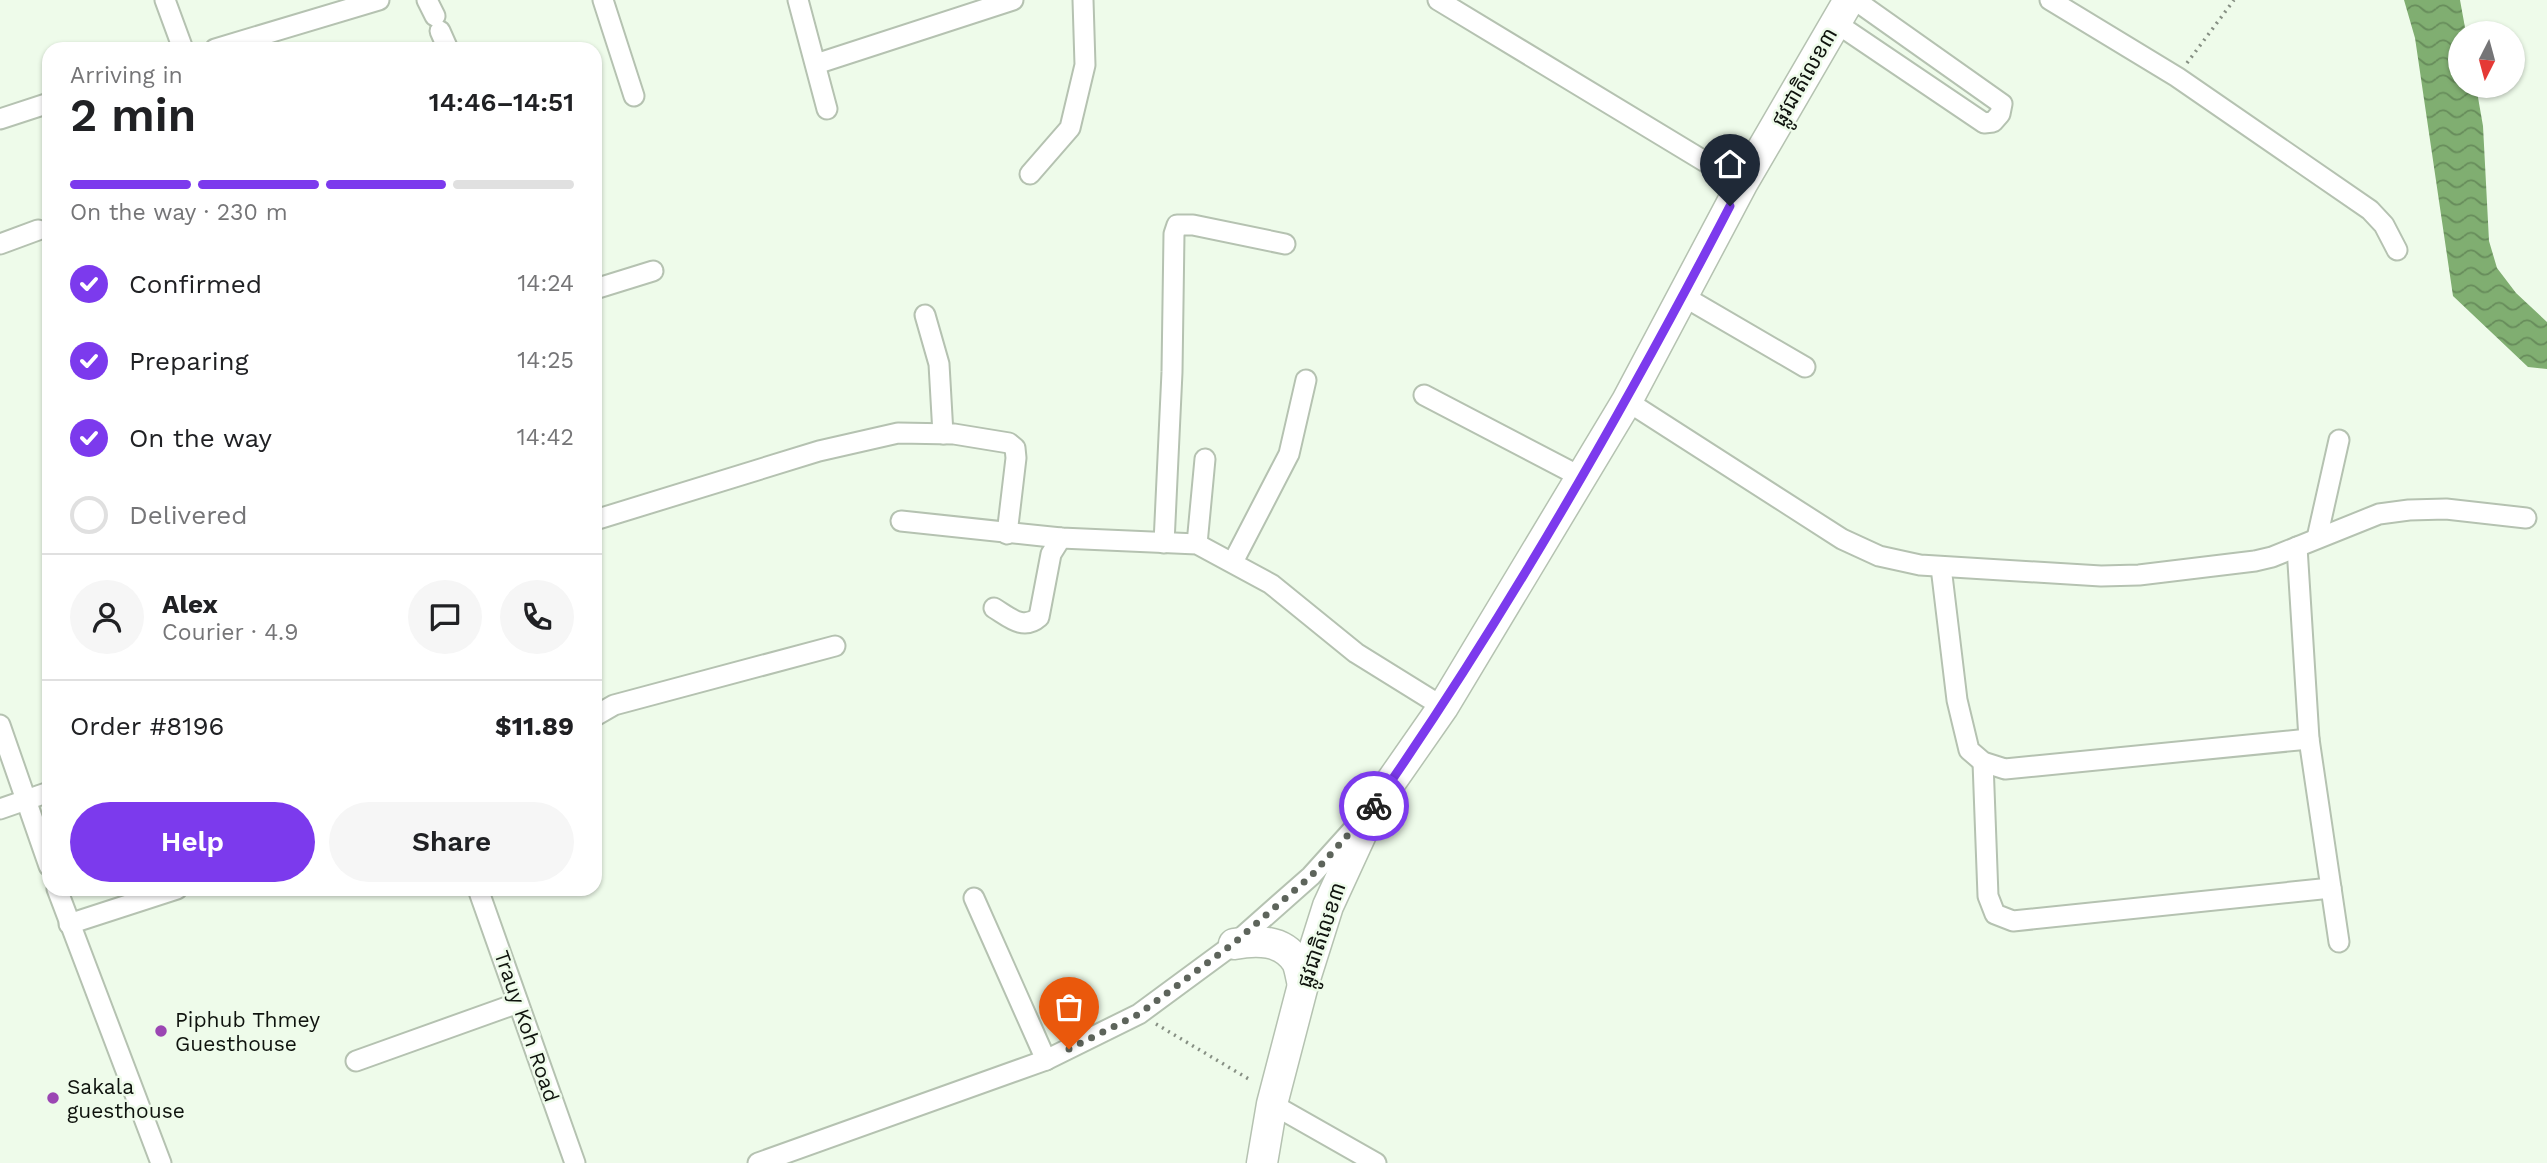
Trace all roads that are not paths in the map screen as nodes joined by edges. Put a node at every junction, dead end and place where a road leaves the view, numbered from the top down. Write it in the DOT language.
graph roads {
  1 [pos="166,0"];
  2 [pos="379,0"];
  3 [pos="603,0"];
  4 [pos="798,0"];
  5 [pos="1013,0"];
  6 [pos="1083,0"];
  7 [pos="1438,0"];
  8 [pos="2050,0"];
  9 [pos="1843,6"];
  10 [pos="181,42"];
  11 [pos="238,42"];
  12 [pos="816,64"];
  13 [pos="634,96"];
  14 [pos="42,105"];
  15 [pos="827,110"];
  16 [pos="0,119"];
  17 [pos="1030,174"];
  18 [pos="1742,184"];
  19 [pos="38,230"];
  20 [pos="0,244"];
  21 [pos="1285,244"];
  22 [pos="2397,250"];
  23 [pos="653,271"];
  24 [pos="602,287"];
  25 [pos="1683,296"];
  26 [pos="925,315"];
  27 [pos="1805,367"];
  28 [pos="1306,380"];
  29 [pos="1424,395"];
  30 [pos="1627,401"];
  31 [pos="943,434"];
  32 [pos="2339,440"];
  33 [pos="1205,459"];
  34 [pos="1581,477"];
  35 [pos="602,518"];
  36 [pos="2526,518"];
  37 [pos="901,521"];
  38 [pos="1007,534"];
  39 [pos="1060,538"];
  40 [pos="2317,538"];
  41 [pos="1164,542"];
  42 [pos="1196,544"];
  43 [pos="2297,547"];
  44 [pos="1233,562"];
  45 [pos="1941,567"];
  46 [pos="993,608"];
  47 [pos="835,646"];
  48 [pos="1443,708"];
  49 [pos="602,712"];
  50 [pos="0,724"];
  51 [pos="2309,739"];
  52 [pos="1983,762"];
  53 [pos="42,794"];
  54 [pos="26,800"];
  55 [pos="1374,806"];
  56 [pos="0,809"];
  57 [pos="42,846"];
  58 [pos="2332,888"];
  59 [pos="59,896"];
  60 [pos="155,896"];
  61 [pos="480,896"];
  62 [pos="974,898"];
  63 [pos="69,924"];
  64 [pos="2339,942"];
  65 [pos="1234,943"];
  66 [pos="1303,985"];
  67 [pos="518,1003"];
  68 [pos="1046,1060"];
  69 [pos="356,1061"];
  70 [pos="1274,1100"];
  71 [pos="161,1163"];
  72 [pos="575,1163"];
  73 [pos="758,1163"];
  74 [pos="1262,1163"];
  75 [pos="1376,1163"];
  1 -- 10 [label="street"];
  2 -- 11 [label="street"];
  3 -- 13 [label="street"];
  4 -- 12 [label="street"];
  5 -- 12 [label="street"];
  6 -- 17 [label="street"];
  7 -- 18 [label="street"];
  8 -- 22 [label="street"];
  9 -- 9 [label="street"];
  9 -- 18 [label="highway, ផ្លូវជាតិលេខ៣"];
  12 -- 15 [label="street"];
  14 -- 16 [label="street"];
  18 -- 25 [label="highway, ផ្លូវជាតិលេខ៣"];
  19 -- 20 [label="street"];
  21 -- 41 [label="street"];
  23 -- 24 [label="street"];
  25 -- 27 [label="street"];
  25 -- 30 [label="highway, ផ្លូវជាតិលេខ៣"];
  26 -- 31 [label="street"];
  28 -- 44 [label="street"];
  29 -- 34 [label="street"];
  30 -- 34 [label="highway, ផ្លូវជាតិលេខ៣"];
  30 -- 45 [label="street"];
  31 -- 35 [label="street"];
  31 -- 38 [label="street"];
  32 -- 40 [label="street"];
  33 -- 42 [label="street"];
  34 -- 48 [label="highway, ផ្លូវជាតិលេខ៣"];
  36 -- 40 [label="street"];
  37 -- 38 [label="street"];
  38 -- 39 [label="street"];
  39 -- 41 [label="street"];
  39 -- 46 [label="street"];
  40 -- 43 [label="street"];
  41 -- 42 [label="street"];
  42 -- 44 [label="street"];
  43 -- 45 [label="street"];
  43 -- 51 [label="street"];
  44 -- 48 [label="street"];
  45 -- 52 [label="street"];
  47 -- 49 [label="street"];
  48 -- 55 [label="highway, ផ្លូវជាតិលេខ៣"];
  50 -- 54 [label="street"];
  51 -- 52 [label="street"];
  51 -- 58 [label="street"];
  52 -- 58 [label="street"];
  53 -- 54 [label="street"];
  54 -- 56 [label="street"];
  54 -- 57 [label="street"];
  55 -- 65 [label="street"];
  55 -- 66 [label="highway, ផ្លូវជាតិលេខ៣"];
  58 -- 64 [label="street"];
  59 -- 63 [label="street"];
  60 -- 63 [label="street"];
  61 -- 67 [label="street, Trauy Koh Road"];
  62 -- 68 [label="street"];
  63 -- 71 [label="street"];
  65 -- 66 [label="highway"];
  65 -- 68 [label="street"];
  66 -- 70 [label="highway, ផ្លូវជាតិលេខ៣"];
  67 -- 69 [label="street"];
  67 -- 72 [label="street, Trauy Koh Road"];
  68 -- 73 [label="street"];
  70 -- 74 [label="highway, ផ្លូវជាតិលេខ៣"];
  70 -- 75 [label="street"];
}
